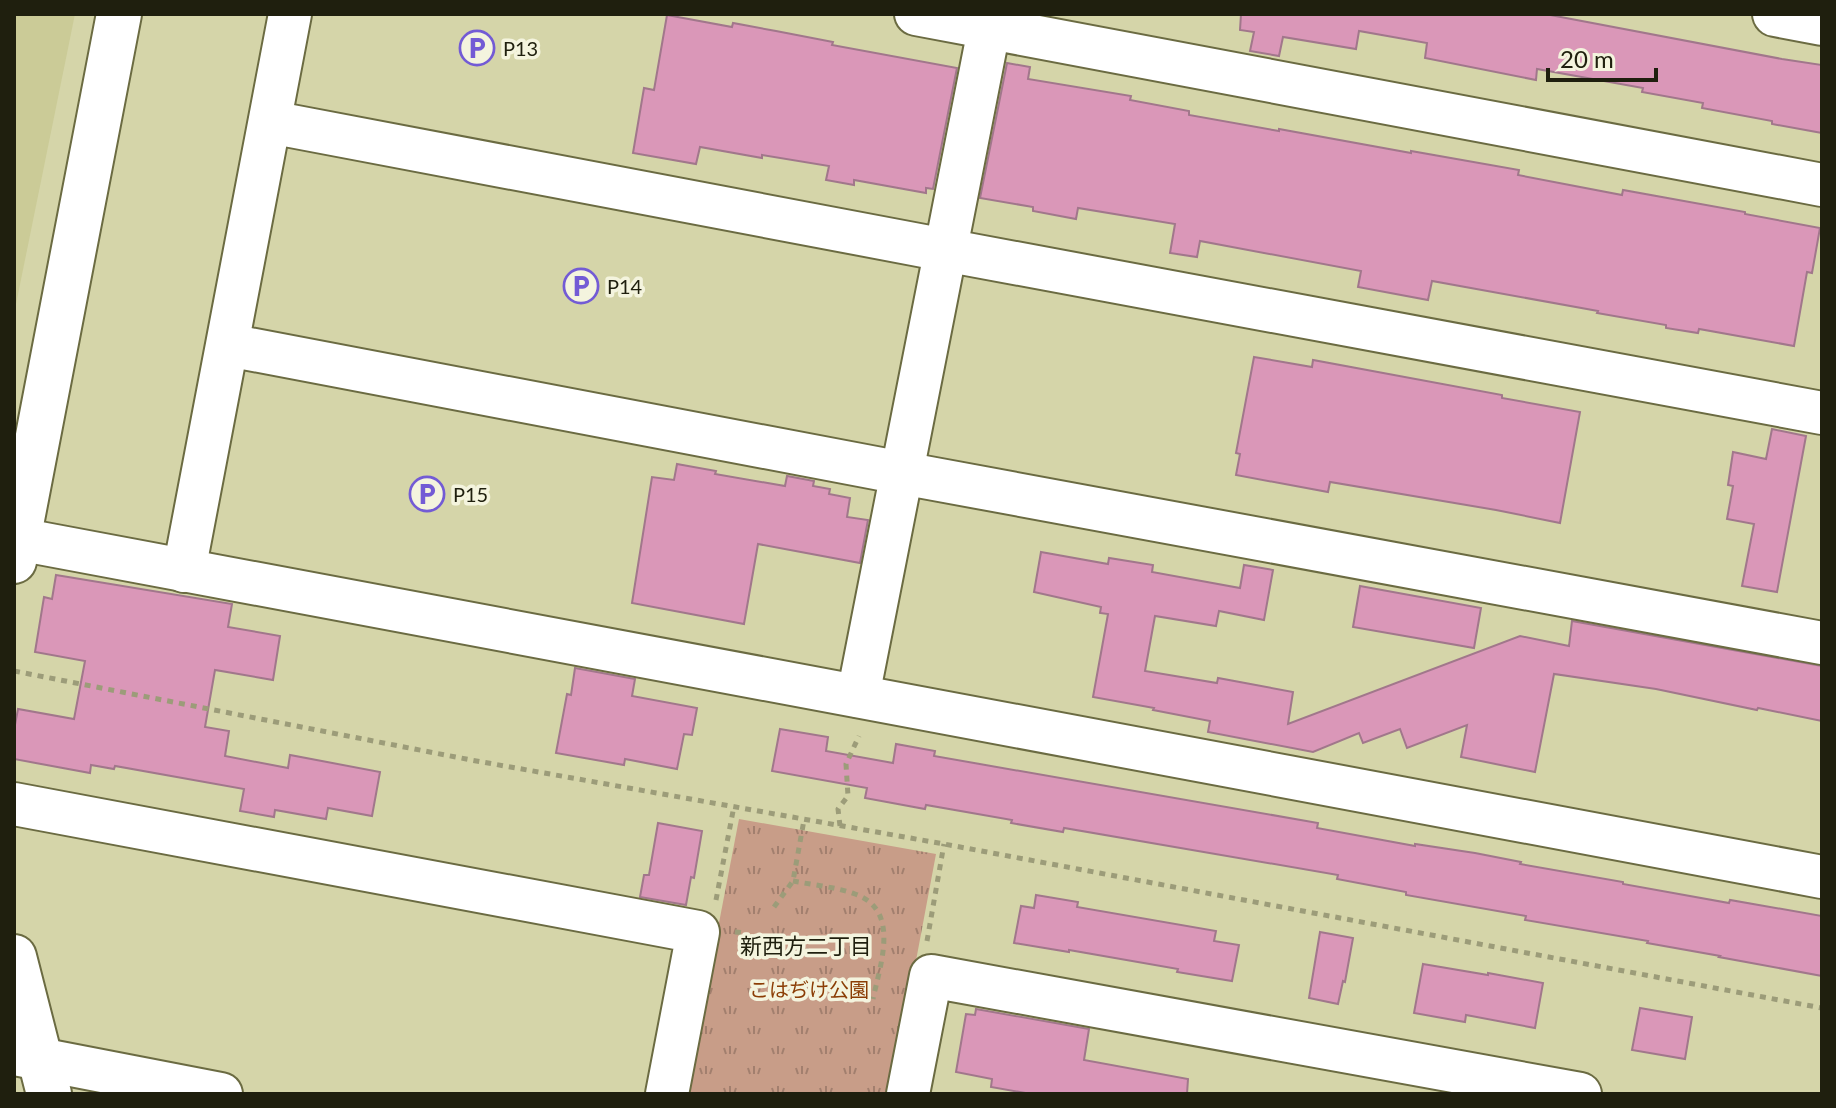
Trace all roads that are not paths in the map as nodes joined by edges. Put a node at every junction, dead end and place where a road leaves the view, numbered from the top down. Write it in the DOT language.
graph roads {
  1 [pos="119,14"];
  2 [pos="290,14"];
  3 [pos="916,14"];
  4 [pos="1775,14"];
  5 [pos="990,21"];
  6 [pos="1822,23"];
  7 [pos="270,122"];
  8 [pos="1822,185"];
  9 [pos="945,250"];
  10 [pos="228,345"];
  11 [pos="1822,413"];
  12 [pos="902,473"];
  13 [pos="16,550"];
  14 [pos="184,571"];
  15 [pos="1822,643"];
  16 [pos="858,696"];
  17 [pos="14,804"];
  18 [pos="1822,877"];
  19 [pos="14,957"];
  20 [pos="34,1069"];
  21 [pos="221,1094"];
  22 [pos="667,1094"];
  23 [pos="908,1094"];
  24 [pos="1580,1094"];
  1 -- 13 [label="street"];
  2 -- 7 [label="street"];
  3 -- 5 [label="street"];
  4 -- 6 [label="street"];
  5 -- 8 [label="street"];
  5 -- 9 [label="street"];
  7 -- 9 [label="street"];
  7 -- 10 [label="street"];
  9 -- 11 [label="street"];
  9 -- 12 [label="street"];
  10 -- 12 [label="street"];
  10 -- 14 [label="street"];
  12 -- 15 [label="street"];
  12 -- 16 [label="street"];
  13 -- 14 [label="street"];
  14 -- 16 [label="street"];
  16 -- 18 [label="street"];
  17 -- 22 [label="street"];
  19 -- 20 [label="street"];
  20 -- 21 [label="street"];
  23 -- 24 [label="street"];
}
